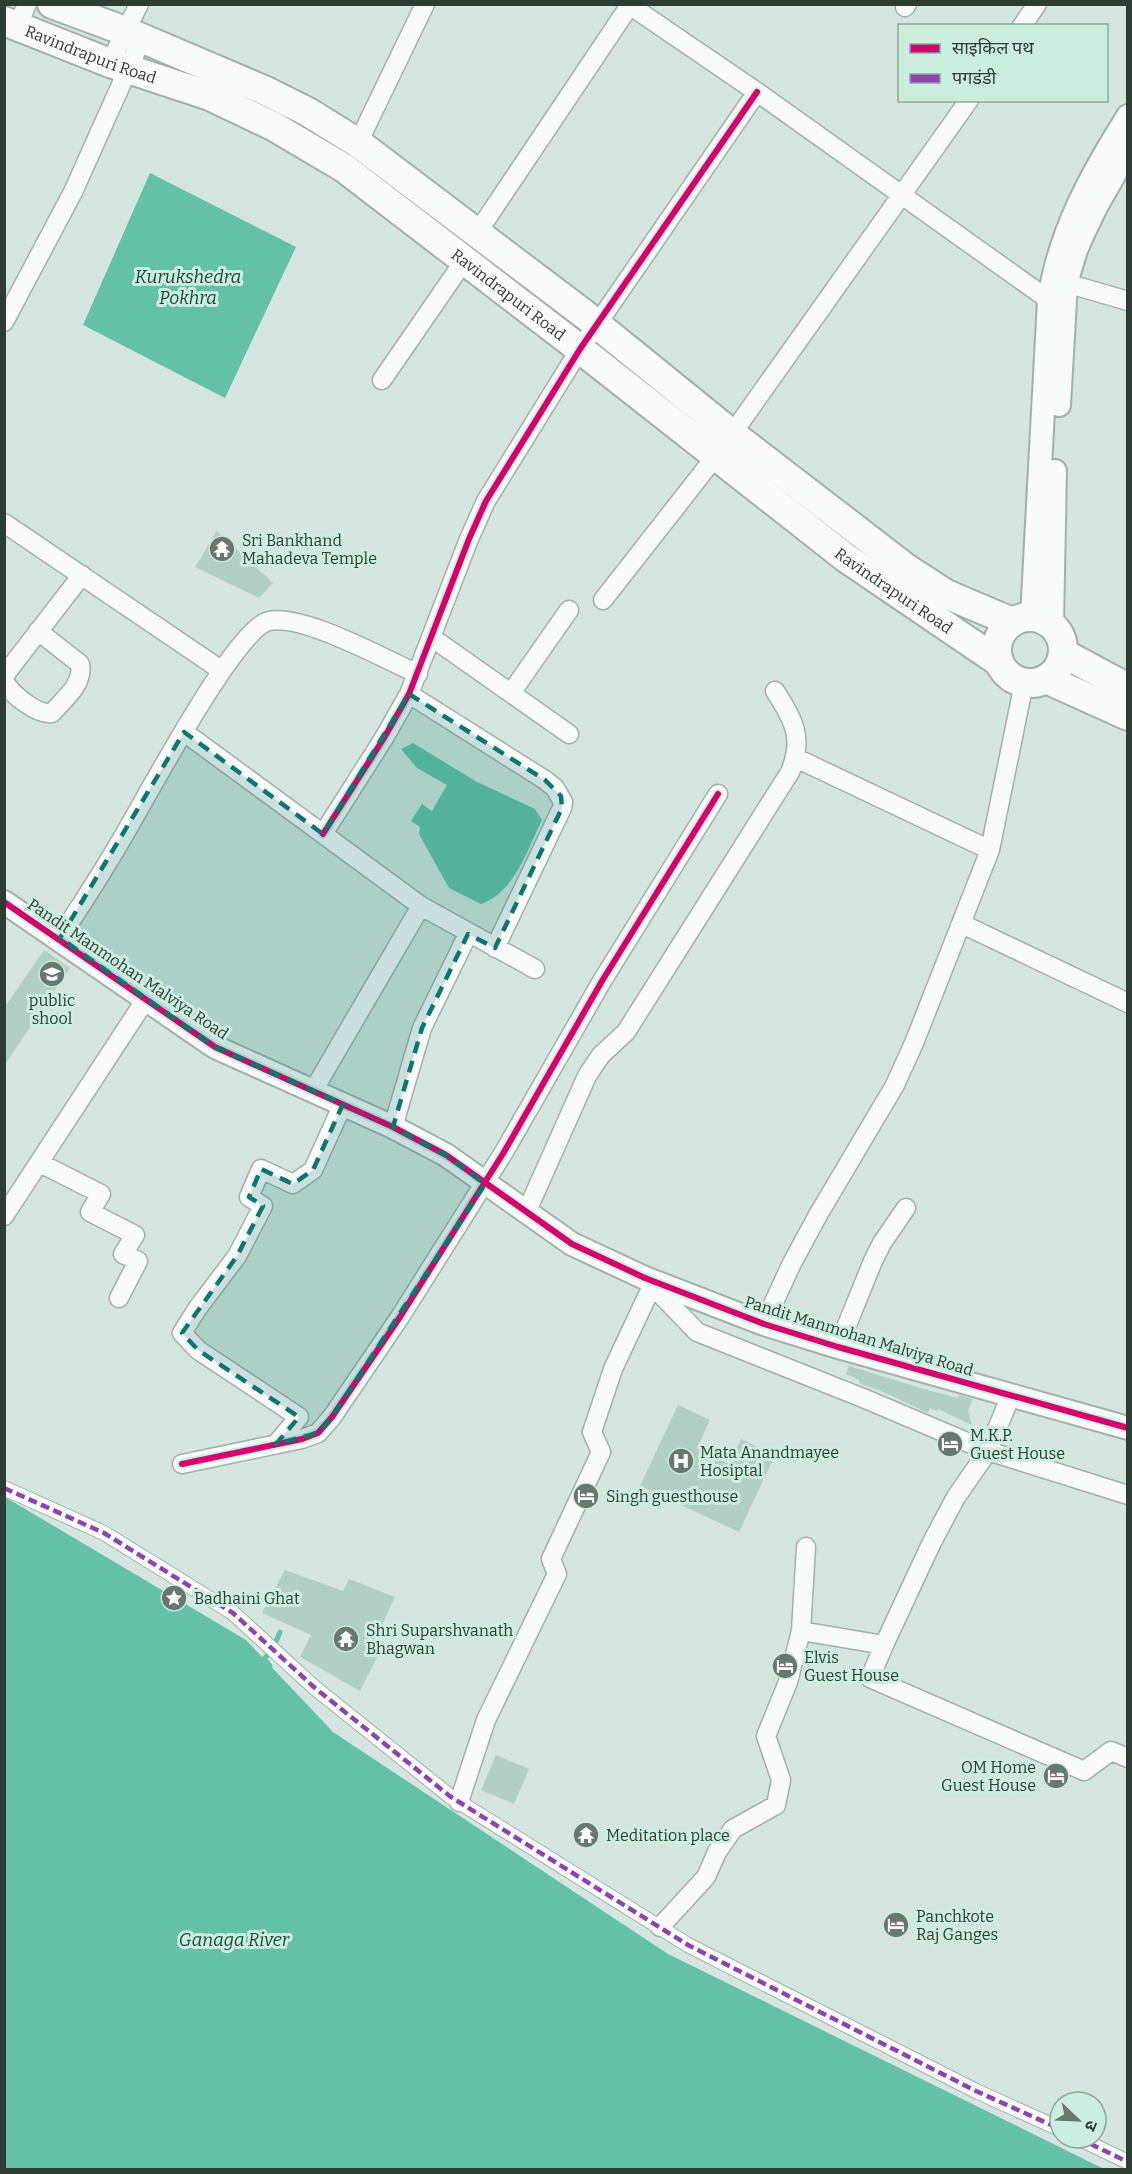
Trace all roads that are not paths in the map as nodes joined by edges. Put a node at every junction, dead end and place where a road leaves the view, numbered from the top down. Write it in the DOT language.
graph roads {
  1 [pos="52,4"];
  2 [pos="139,4"];
  3 [pos="425,4"];
  4 [pos="1037,4"];
  5 [pos="629,5"];
  6 [pos="16,17"];
  7 [pos="1023,24"];
  8 [pos="133,34"];
  9 [pos="119,67"];
  10 [pos="757,92"];
  11 [pos="968,102"];
  12 [pos="1128,116"];
  13 [pos="357,143"];
  14 [pos="1128,151"];
  15 [pos="903,195"];
  16 [pos="477,233"];
  17 [pos="464,261"];
  18 [pos="1066,283"];
  19 [pos="1049,300"];
  20 [pos="1128,301"];
  21 [pos="4,322"];
  22 [pos="598,325"];
  23 [pos="580,349"];
  24 [pos="382,380"];
  25 [pos="732,434"];
  26 [pos="715,457"];
  27 [pos="4,523"];
  28 [pos="82,575"];
  29 [pos="603,600"];
  30 [pos="568,610"];
  31 [pos="1032,621"];
  32 [pos="38,631"];
  33 [pos="431,637"];
  34 [pos="1063,653"];
  35 [pos="999,662"];
  36 [pos="221,670"];
  37 [pos="418,674"];
  38 [pos="4,680"];
  39 [pos="1035,681"];
  40 [pos="1128,688"];
  41 [pos="775,691"];
  42 [pos="511,693"];
  43 [pos="409,694"];
  44 [pos="1128,716"];
  45 [pos="184,732"];
  46 [pos="569,734"];
  47 [pos="796,758"];
  48 [pos="718,794"];
  49 [pos="323,834"];
  50 [pos="990,850"];
  51 [pos="4,902"];
  52 [pos="422,906"];
  53 [pos="962,924"];
  54 [pos="468,934"];
  55 [pos="60,939"];
  56 [pos="495,948"];
  57 [pos="535,969"];
  58 [pos="146,999"];
  59 [pos="1125,1009"];
  60 [pos="313,1091"];
  61 [pos="343,1104"];
  62 [pos="393,1126"];
  63 [pos="40,1162"];
  64 [pos="484,1184"];
  65 [pos="906,1208"];
  66 [pos="526,1213"];
  67 [pos="4,1216"];
  68 [pos="648,1282"];
  69 [pos="119,1298"];
  70 [pos="764,1324"];
  71 [pos="838,1347"];
  72 [pos="1011,1395"];
  73 [pos="1128,1428"];
  74 [pos="276,1444"];
  75 [pos="988,1451"];
  76 [pos="182,1464"];
  77 [pos="4,1488"];
  78 [pos="1128,1495"];
  79 [pos="806,1547"];
  80 [pos="801,1631"];
  81 [pos="884,1645"];
  82 [pos="1128,1758"];
  83 [pos="459,1802"];
  84 [pos="660,1927"];
  85 [pos="1048,2124"];
  86 [pos="1103,2150"];
  87 [pos="1128,2162"];
  1 -- 8 [label="main road, Ravindrapuri Road"];
  2 -- 8 [label="street"];
  3 -- 13 [label="street"];
  4 -- 7 [label="street"];
  5 -- 10 [label="street"];
  5 -- 16 [label="street"];
  6 -- 9 [label="main road, Ravindrapuri Road"];
  8 -- 9 [label="street"];
  8 -- 13 [label="main road, Ravindrapuri Road"];
  9 -- 17 [label="main road, Ravindrapuri Road"];
  9 -- 21 [label="street"];
  10 -- 15 [label="street"];
  10 -- 22 [label="street"];
  11 -- 15 [label="street"];
  12 -- 19 [label="street"];
  13 -- 16 [label="main road, Ravindrapuri Road"];
  14 -- 18 [label="street"];
  15 -- 19 [label="street"];
  15 -- 25 [label="street"];
  16 -- 22 [label="main road, Ravindrapuri Road"];
  17 -- 23 [label="main road, Ravindrapuri Road"];
  17 -- 24 [label="street"];
  18 -- 20 [label="street"];
  18 -- 31 [label="street"];
  19 -- 31 [label="street"];
  22 -- 23 [label="street"];
  22 -- 25 [label="main road, Ravindrapuri Road"];
  23 -- 26 [label="main road, Ravindrapuri Road"];
  23 -- 33 [label="street"];
  25 -- 31 [label="main road, Ravindrapuri Road"];
  26 -- 29 [label="street"];
  26 -- 35 [label="main road, Ravindrapuri Road"];
  27 -- 28 [label="street"];
  28 -- 32 [label="street"];
  28 -- 36 [label="street"];
  30 -- 42 [label="street"];
  31 -- 34 [label="main road"];
  31 -- 35 [label="main road"];
  32 -- 38 [label="street"];
  32 -- 38 [label="street"];
  33 -- 37 [label="street"];
  33 -- 42 [label="street"];
  34 -- 39 [label="main road"];
  34 -- 40 [label="main road"];
  35 -- 39 [label="main road"];
  36 -- 37 [label="street"];
  36 -- 45 [label="street"];
  37 -- 43 [label="street"];
  39 -- 44 [label="main road"];
  39 -- 50 [label="street"];
  41 -- 47 [label="street"];
  42 -- 46 [label="street"];
  43 -- 49 [label="street"];
  43 -- 56 [label="street"];
  45 -- 49 [label="street"];
  45 -- 55 [label="street"];
  47 -- 50 [label="street"];
  47 -- 66 [label="street"];
  48 -- 64 [label="street"];
  49 -- 52 [label="street"];
  50 -- 53 [label="street"];
  51 -- 55 [label="street, Pandit Manmohan Malviya Road"];
  52 -- 54 [label="street"];
  52 -- 60 [label="street"];
  53 -- 59 [label="street"];
  53 -- 70 [label="street"];
  54 -- 56 [label="street"];
  54 -- 62 [label="street"];
  55 -- 58 [label="street, Pandit Manmohan Malviya Road"];
  56 -- 57 [label="street"];
  58 -- 60 [label="street, Pandit Manmohan Malviya Road"];
  58 -- 63 [label="street"];
  60 -- 61 [label="street, Pandit Manmohan Malviya Road"];
  61 -- 62 [label="street, Pandit Manmohan Malviya Road"];
  61 -- 74 [label="street"];
  62 -- 64 [label="street, Pandit Manmohan Malviya Road"];
  63 -- 67 [label="street"];
  63 -- 69 [label="street"];
  64 -- 66 [label="street, Pandit Manmohan Malviya Road"];
  64 -- 74 [label="street"];
  65 -- 71 [label="street"];
  66 -- 68 [label="street, Pandit Manmohan Malviya Road"];
  68 -- 70 [label="street, Pandit Manmohan Malviya Road"];
  68 -- 75 [label="street"];
  68 -- 83 [label="street"];
  70 -- 71 [label="street, Pandit Manmohan Malviya Road"];
  71 -- 72 [label="street, Pandit Manmohan Malviya Road"];
  72 -- 73 [label="street, Pandit Manmohan Malviya Road"];
  72 -- 75 [label="street"];
  74 -- 76 [label="street"];
  75 -- 78 [label="street"];
  75 -- 81 [label="street"];
  77 -- 83 [label="street"];
  79 -- 80 [label="street"];
  80 -- 81 [label="street"];
  80 -- 84 [label="street"];
  81 -- 82 [label="street"];
  83 -- 84 [label="street"];
  84 -- 85 [label="street"];
  86 -- 87 [label="street"];
}
